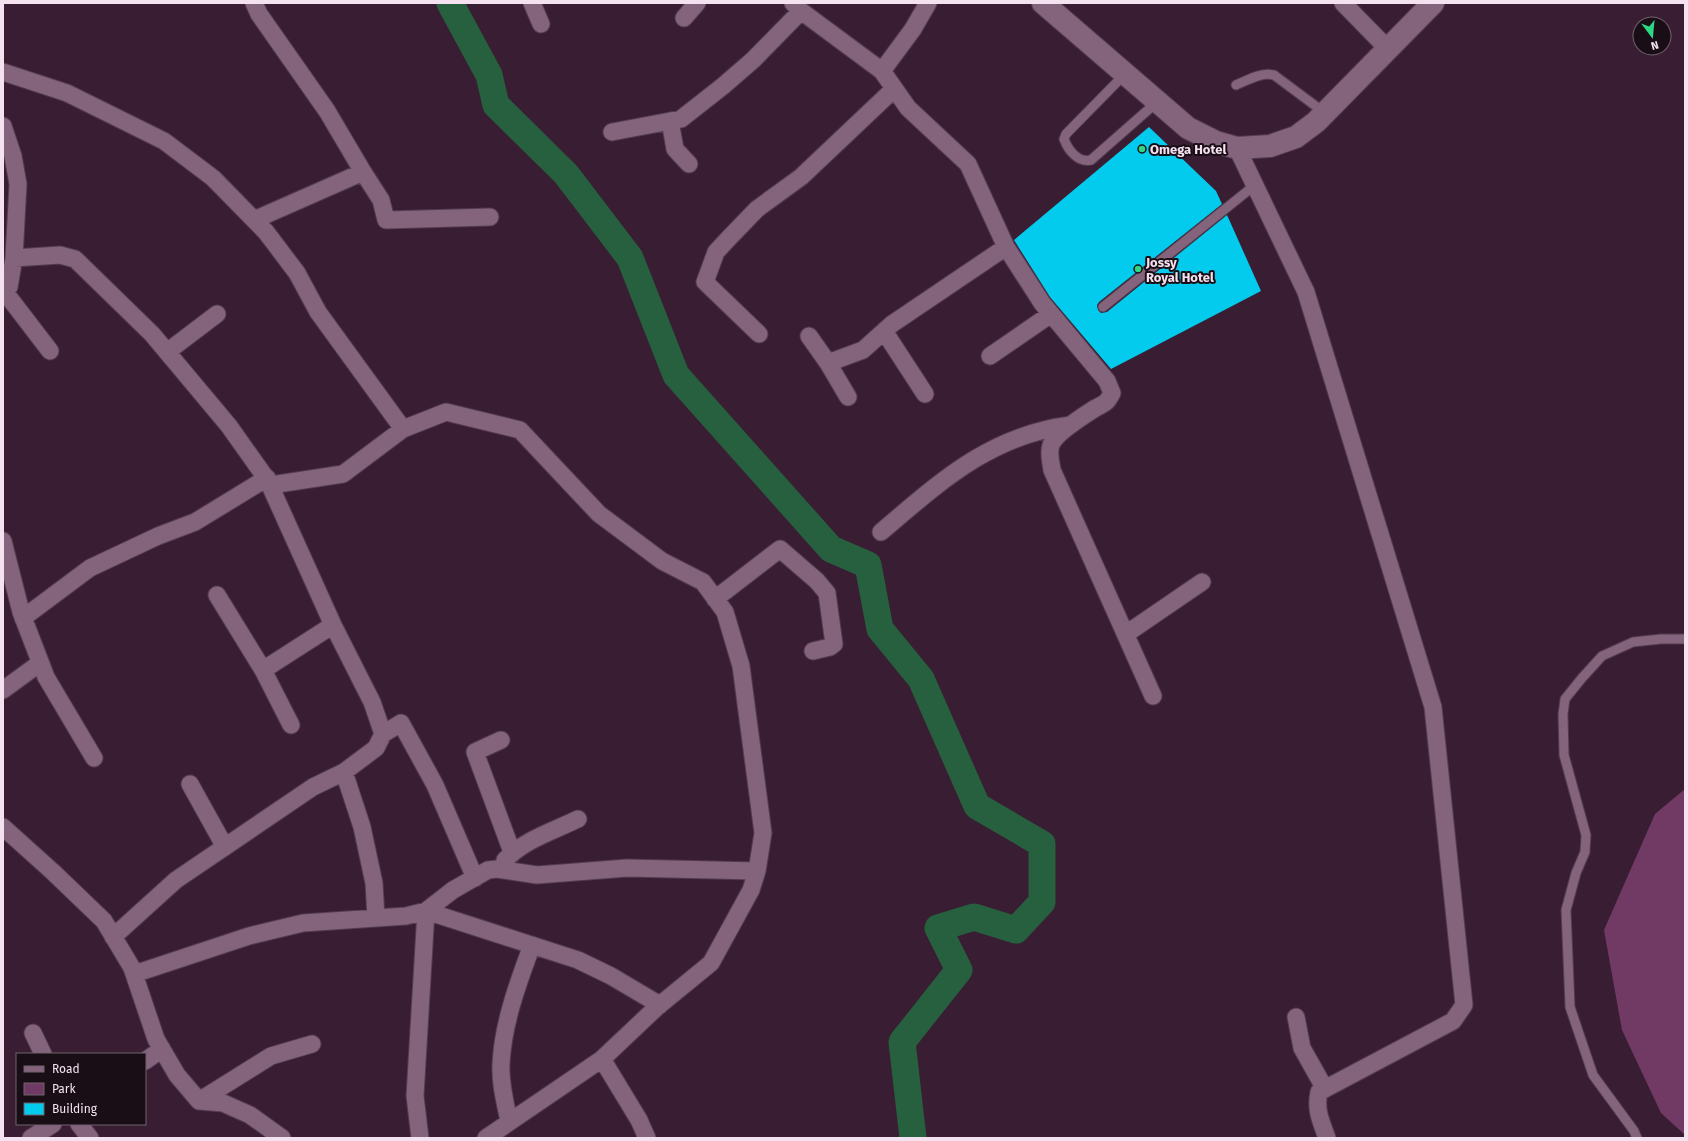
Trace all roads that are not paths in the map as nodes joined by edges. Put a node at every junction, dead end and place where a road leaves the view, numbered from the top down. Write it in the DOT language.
graph roads {
  1 [pos="254,3"];
  2 [pos="532,3"];
  3 [pos="697,3"];
  4 [pos="928,3"];
  5 [pos="1043,3"];
  6 [pos="1343,3"];
  7 [pos="1433,3"];
  8 [pos="797,7"];
  9 [pos="684,18"];
  10 [pos="541,24"];
  11 [pos="1388,48"];
  12 [pos="882,71"];
  13 [pos="3,72"];
  14 [pos="1125,74"];
  15 [pos="1236,85"];
  16 [pos="894,89"];
  17 [pos="1157,102"];
  18 [pos="1325,113"];
  19 [pos="670,121"];
  20 [pos="3,126"];
  21 [pos="612,132"];
  22 [pos="1237,148"];
  23 [pos="689,164"];
  24 [pos="363,172"];
  25 [pos="1255,185"];
  26 [pos="490,217"];
  27 [pos="254,220"];
  28 [pos="1006,247"];
  29 [pos="14,258"];
  30 [pos="4,292"];
  31 [pos="1103,307"];
  32 [pos="217,314"];
  33 [pos="1051,314"];
  34 [pos="884,331"];
  35 [pos="759,334"];
  36 [pos="809,336"];
  37 [pos="50,351"];
  38 [pos="167,352"];
  39 [pos="990,356"];
  40 [pos="828,363"];
  41 [pos="925,394"];
  42 [pos="848,397"];
  43 [pos="1073,425"];
  44 [pos="403,429"];
  45 [pos="269,482"];
  46 [pos="881,532"];
  47 [pos="3,541"];
  48 [pos="1202,582"];
  49 [pos="217,595"];
  50 [pos="716,599"];
  51 [pos="23,618"];
  52 [pos="333,625"];
  53 [pos="1126,634"];
  54 [pos="1685,639"];
  55 [pos="813,651"];
  56 [pos="40,663"];
  57 [pos="264,670"];
  58 [pos="3,690"];
  59 [pos="1153,696"];
  60 [pos="291,725"];
  61 [pos="383,734"];
  62 [pos="501,740"];
  63 [pos="94,758"];
  64 [pos="344,772"];
  65 [pos="190,784"];
  66 [pos="578,819"];
  67 [pos="3,827"];
  68 [pos="225,846"];
  69 [pos="512,852"];
  70 [pos="497,869"];
  71 [pos="757,871"];
  72 [pos="475,878"];
  73 [pos="426,911"];
  74 [pos="376,918"];
  75 [pos="113,937"];
  76 [pos="532,945"];
  77 [pos="134,974"];
  78 [pos="660,1005"];
  79 [pos="1296,1016"];
  80 [pos="33,1033"];
  81 [pos="312,1044"];
  82 [pos="162,1048"];
  83 [pos="43,1053"];
  84 [pos="146,1059"];
  85 [pos="602,1059"];
  86 [pos="1326,1089"];
  87 [pos="199,1101"];
  88 [pos="509,1121"];
  89 [pos="51,1125"];
  90 [pos="80,1125"];
  91 [pos="31,1138"];
  92 [pos="90,1138"];
  93 [pos="282,1138"];
  94 [pos="420,1138"];
  95 [pos="486,1138"];
  96 [pos="648,1138"];
  97 [pos="1327,1138"];
  98 [pos="1636,1138"];
  1 -- 24 [label="street"];
  2 -- 10 [label="street"];
  3 -- 9 [label="street"];
  4 -- 12 [label="street"];
  5 -- 14 [label="street"];
  6 -- 11 [label="street"];
  7 -- 11 [label="street"];
  8 -- 12 [label="street"];
  8 -- 19 [label="street"];
  11 -- 18 [label="street"];
  12 -- 16 [label="street"];
  13 -- 27 [label="street"];
  14 -- 17 [label="street"];
  14 -- 17 [label="lane"];
  15 -- 18 [label="lane"];
  16 -- 28 [label="street"];
  16 -- 35 [label="street"];
  17 -- 22 [label="street"];
  18 -- 22 [label="street"];
  19 -- 21 [label="street"];
  19 -- 23 [label="street"];
  20 -- 29 [label="street"];
  22 -- 25 [label="street"];
  24 -- 26 [label="street"];
  24 -- 27 [label="street"];
  25 -- 31 [label="lane"];
  25 -- 86 [label="street"];
  27 -- 44 [label="street"];
  28 -- 33 [label="street"];
  28 -- 34 [label="street"];
  29 -- 30 [label="street"];
  29 -- 38 [label="street"];
  30 -- 37 [label="street"];
  32 -- 38 [label="street"];
  33 -- 39 [label="street"];
  33 -- 43 [label="street"];
  34 -- 40 [label="street"];
  34 -- 41 [label="street"];
  36 -- 40 [label="street"];
  38 -- 45 [label="street"];
  40 -- 42 [label="street"];
  43 -- 46 [label="street"];
  43 -- 53 [label="street"];
  44 -- 45 [label="street"];
  44 -- 50 [label="street"];
  45 -- 51 [label="street"];
  45 -- 52 [label="street"];
  47 -- 51 [label="street"];
  48 -- 53 [label="street"];
  49 -- 57 [label="street"];
  50 -- 55 [label="street"];
  50 -- 71 [label="street"];
  51 -- 56 [label="street"];
  52 -- 57 [label="street"];
  52 -- 61 [label="street"];
  53 -- 59 [label="street"];
  54 -- 98 [label="lane"];
  56 -- 58 [label="street"];
  56 -- 63 [label="street"];
  57 -- 60 [label="street"];
  61 -- 64 [label="street"];
  61 -- 72 [label="street"];
  62 -- 69 [label="street"];
  64 -- 68 [label="street"];
  64 -- 74 [label="street"];
  65 -- 68 [label="street"];
  66 -- 69 [label="street"];
  67 -- 75 [label="street"];
  68 -- 75 [label="street"];
  69 -- 70 [label="street"];
  70 -- 71 [label="street"];
  70 -- 72 [label="street"];
  71 -- 78 [label="street"];
  72 -- 73 [label="street"];
  73 -- 74 [label="street"];
  73 -- 76 [label="street"];
  73 -- 94 [label="street"];
  74 -- 77 [label="street"];
  75 -- 77 [label="street"];
  76 -- 78 [label="street"];
  76 -- 88 [label="street"];
  77 -- 82 [label="street"];
  78 -- 85 [label="street"];
  79 -- 86 [label="street"];
  80 -- 83 [label="street"];
  81 -- 87 [label="street"];
  82 -- 84 [label="street"];
  82 -- 87 [label="street"];
  85 -- 88 [label="street"];
  85 -- 96 [label="street"];
  86 -- 97 [label="street"];
  87 -- 93 [label="street"];
  88 -- 95 [label="street"];
  89 -- 91 [label="street"];
  90 -- 92 [label="street"];
}
